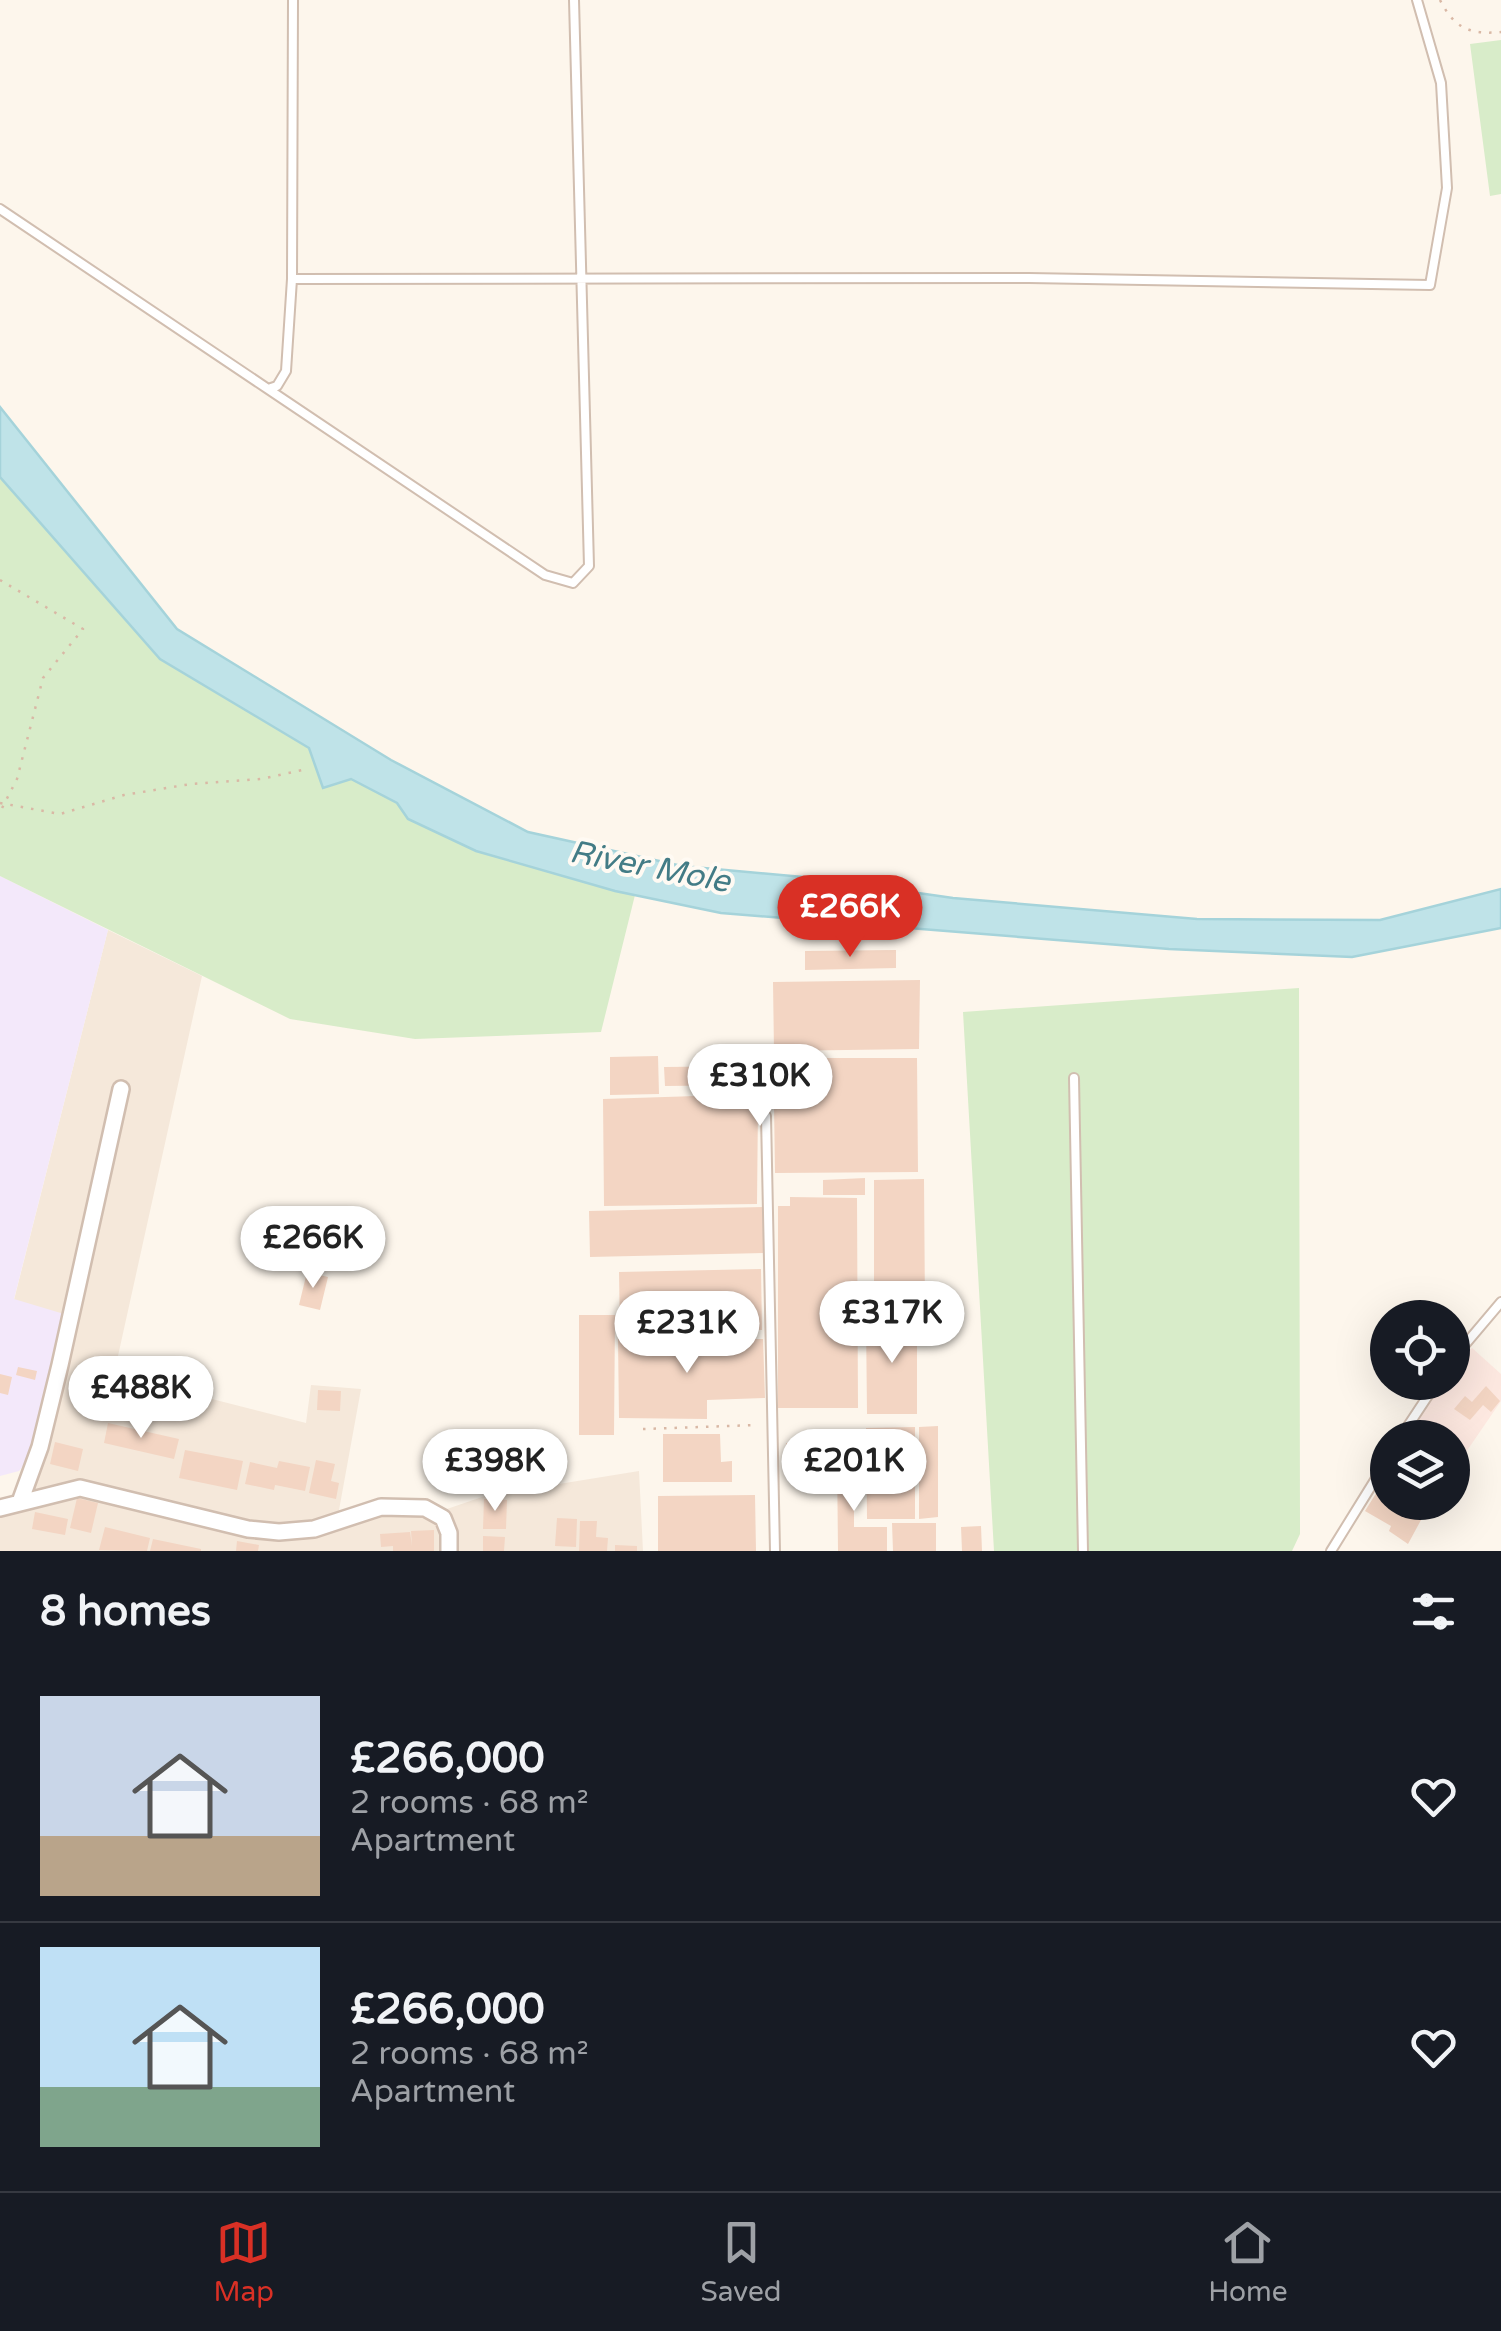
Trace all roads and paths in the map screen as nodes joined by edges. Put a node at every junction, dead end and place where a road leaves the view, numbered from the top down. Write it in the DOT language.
graph roads {
  1 [pos="293,0"];
  2 [pos="574,0"];
  3 [pos="1418,0"];
  4 [pos="1440,0"];
  5 [pos="1501,32"];
  6 [pos="0,209"];
  7 [pos="292,279"];
  8 [pos="584,279"];
  9 [pos="268,389"];
  10 [pos="0,580"];
  11 [pos="302,770"];
  12 [pos="2,804"];
  13 [pos="0,812"];
  14 [pos="1074,1078"];
  15 [pos="120,1089"];
  16 [pos="766,1116"];
  17 [pos="1501,1302"];
  18 [pos="1470,1339"];
  19 [pos="774,1425"];
  20 [pos="643,1429"];
  21 [pos="1370,1488"];
  22 [pos="20,1502"];
  23 [pos="0,1508"];
  24 [pos="448,1551"];
  25 [pos="774,1551"];
  26 [pos="1084,1551"];
  27 [pos="1331,1551"];
  1 -- 7 [label="lane"];
  2 -- 8 [label="lane"];
  3 -- 8 [label="lane"];
  4 -- 5 [label="path"];
  6 -- 9 [label="lane"];
  7 -- 8 [label="lane"];
  7 -- 9 [label="lane"];
  8 -- 9 [label="lane"];
  10 -- 12 [label="path"];
  11 -- 12 [label="path"];
  12 -- 13 [label="path"];
  14 -- 26 [label="lane"];
  15 -- 22 [label="street"];
  16 -- 19 [label="lane"];
  17 -- 18 [label="lane"];
  19 -- 20 [label="path"];
  19 -- 25 [label="lane"];
  21 -- 27 [label="lane"];
  22 -- 23 [label="street"];
  22 -- 24 [label="street"];
}
